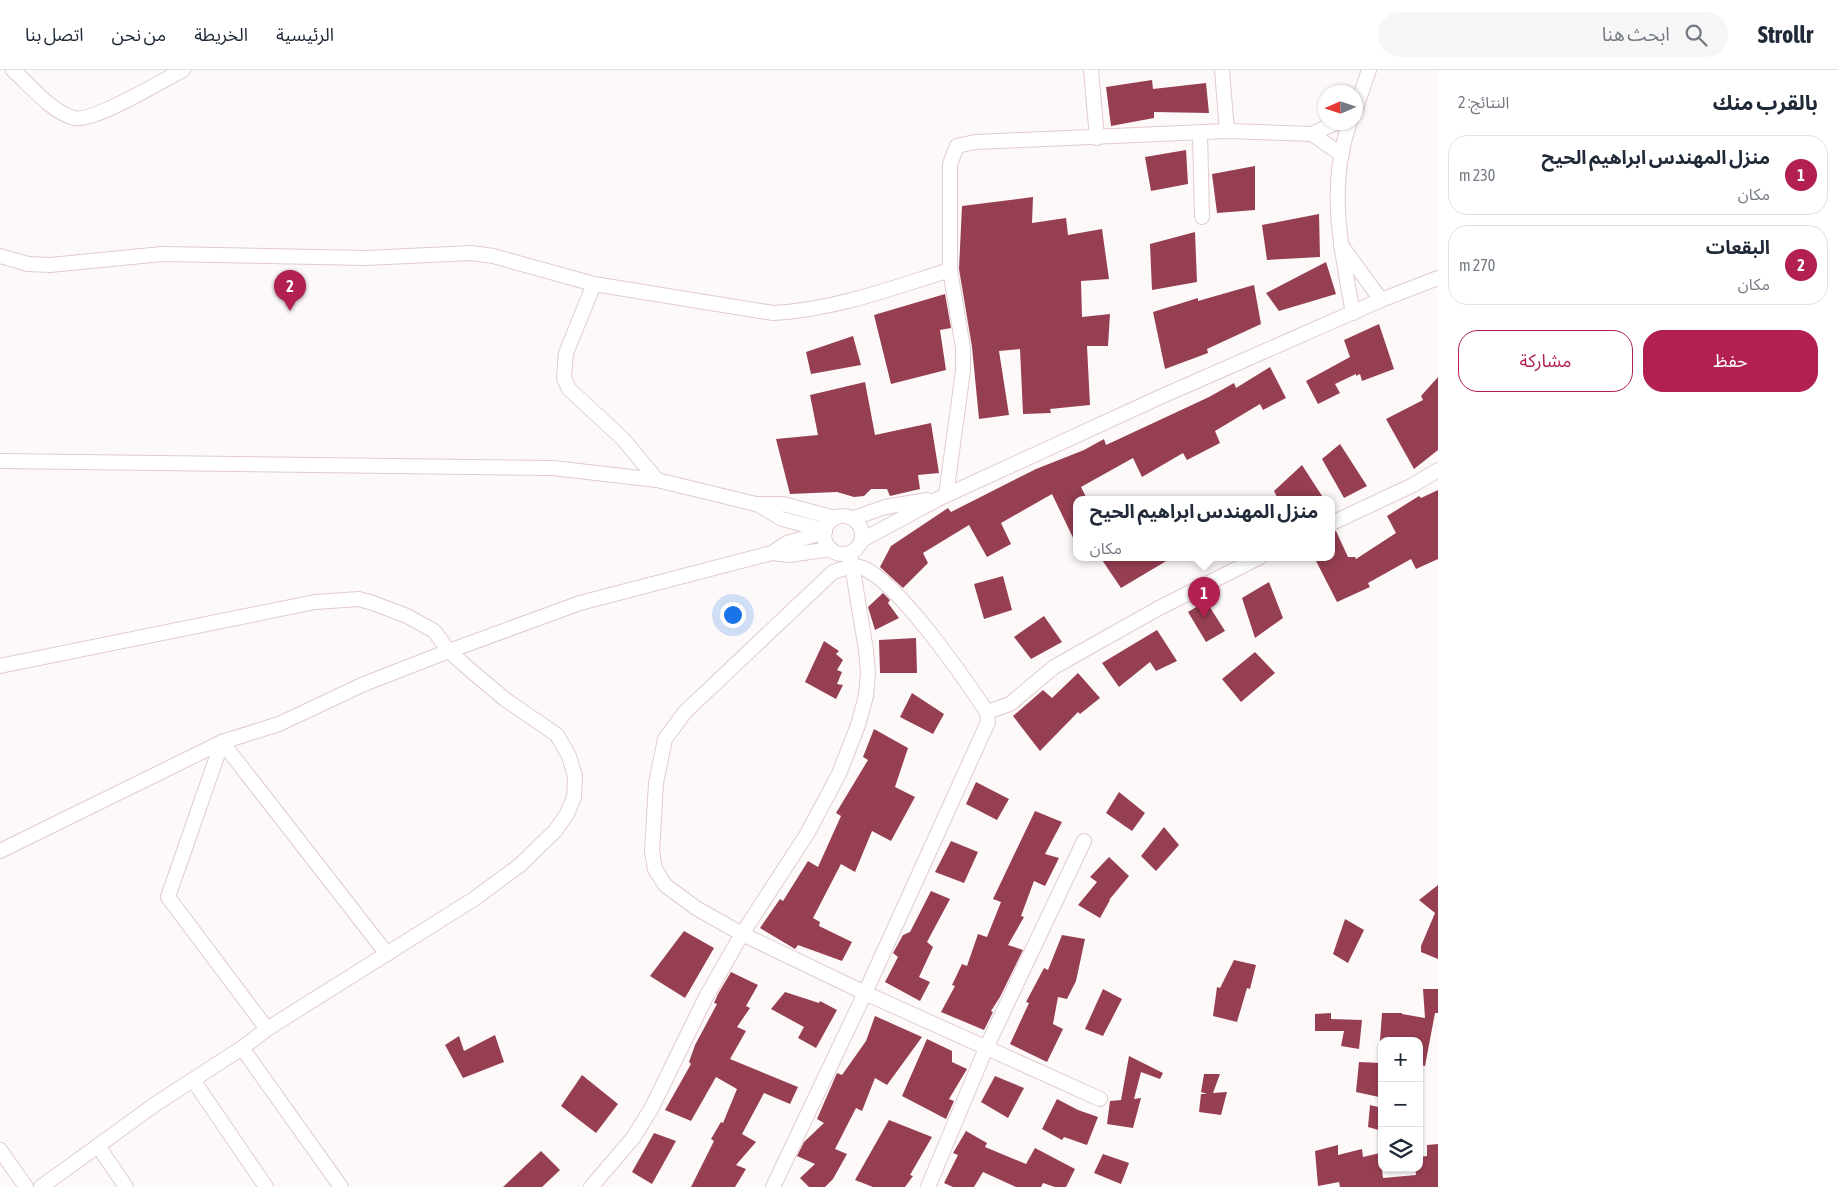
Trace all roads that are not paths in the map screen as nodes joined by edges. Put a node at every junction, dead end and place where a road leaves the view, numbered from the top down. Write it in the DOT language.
graph roads {
  1 [pos="13,70"];
  2 [pos="183,70"];
  3 [pos="1091,70"];
  4 [pos="1222,70"];
  5 [pos="1369,70"];
  6 [pos="1363,88"];
  7 [pos="1320,130"];
  8 [pos="1348,130"];
  9 [pos="1227,131"];
  10 [pos="1200,133"];
  11 [pos="1312,134"];
  12 [pos="1098,138"];
  13 [pos="1342,155"];
  14 [pos="1202,217"];
  15 [pos="1339,242"];
  16 [pos="0,256"];
  17 [pos="950,270"];
  18 [pos="1438,278"];
  19 [pos="594,284"];
  20 [pos="1381,300"];
  21 [pos="1353,313"];
  22 [pos="0,461"];
  23 [pos="1438,470"];
  24 [pos="657,480"];
  25 [pos="942,497"];
  26 [pos="756,504"];
  27 [pos="835,518"];
  28 [pos="854,518"];
  29 [pos="1335,522"];
  30 [pos="825,531"];
  31 [pos="862,540"];
  32 [pos="830,549"];
  33 [pos="772,553"];
  34 [pos="852,560"];
  35 [pos="1252,561"];
  36 [pos="449,651"];
  37 [pos="0,666"];
  38 [pos="987,712"];
  39 [pos="222,742"];
  40 [pos="1084,841"];
  41 [pos="0,851"];
  42 [pos="742,934"];
  43 [pos="387,954"];
  44 [pos="865,993"];
  45 [pos="267,1029"];
  46 [pos="987,1046"];
  47 [pos="242,1048"];
  48 [pos="193,1080"];
  49 [pos="1100,1099"];
  50 [pos="98,1146"];
  51 [pos="0,1150"];
  52 [pos="26,1187"];
  53 [pos="41,1187"];
  54 [pos="126,1187"];
  55 [pos="266,1187"];
  56 [pos="341,1187"];
  57 [pos="591,1187"];
  58 [pos="773,1187"];
  59 [pos="928,1187"];
  1 -- 2 [label="street"];
  3 -- 12 [label="street"];
  4 -- 9 [label="street"];
  5 -- 6 [label="street"];
  7 -- 11 [label="street"];
  8 -- 13 [label="street"];
  9 -- 10 [label="street"];
  9 -- 11 [label="street"];
  10 -- 12 [label="street"];
  10 -- 14 [label="street"];
  11 -- 13 [label="street"];
  12 -- 17 [label="street"];
  13 -- 15 [label="street"];
  15 -- 20 [label="street"];
  15 -- 21 [label="street"];
  16 -- 19 [label="street"];
  17 -- 19 [label="street"];
  17 -- 25 [label="street"];
  18 -- 20 [label="street"];
  19 -- 24 [label="street"];
  20 -- 21 [label="street"];
  21 -- 25 [label="street"];
  22 -- 24 [label="street"];
  23 -- 29 [label="street"];
  24 -- 26 [label="street"];
  25 -- 28 [label="street"];
  25 -- 31 [label="street"];
  26 -- 27 [label="street"];
  26 -- 30 [label="street"];
  27 -- 28 [label="street"];
  27 -- 30 [label="street"];
  28 -- 31 [label="street"];
  30 -- 32 [label="street"];
  30 -- 33 [label="street"];
  31 -- 34 [label="street"];
  32 -- 33 [label="street"];
  32 -- 34 [label="street"];
  33 -- 36 [label="street"];
  34 -- 38 [label="street"];
  34 -- 42 [label="street"];
  34 -- 42 [label="street"];
  35 -- 38 [label="street"];
  36 -- 37 [label="street"];
  36 -- 39 [label="street"];
  36 -- 43 [label="street"];
  38 -- 44 [label="street"];
  39 -- 41 [label="street"];
  39 -- 43 [label="street"];
  39 -- 45 [label="street"];
  40 -- 46 [label="street"];
  42 -- 44 [label="street"];
  42 -- 57 [label="street"];
  43 -- 45 [label="street"];
  44 -- 46 [label="street"];
  44 -- 58 [label="street"];
  45 -- 47 [label="street"];
  46 -- 49 [label="street"];
  46 -- 59 [label="street"];
  47 -- 48 [label="street"];
  47 -- 56 [label="street"];
  48 -- 50 [label="street"];
  48 -- 55 [label="street"];
  50 -- 53 [label="street"];
  50 -- 54 [label="street"];
  51 -- 52 [label="street"];
}
